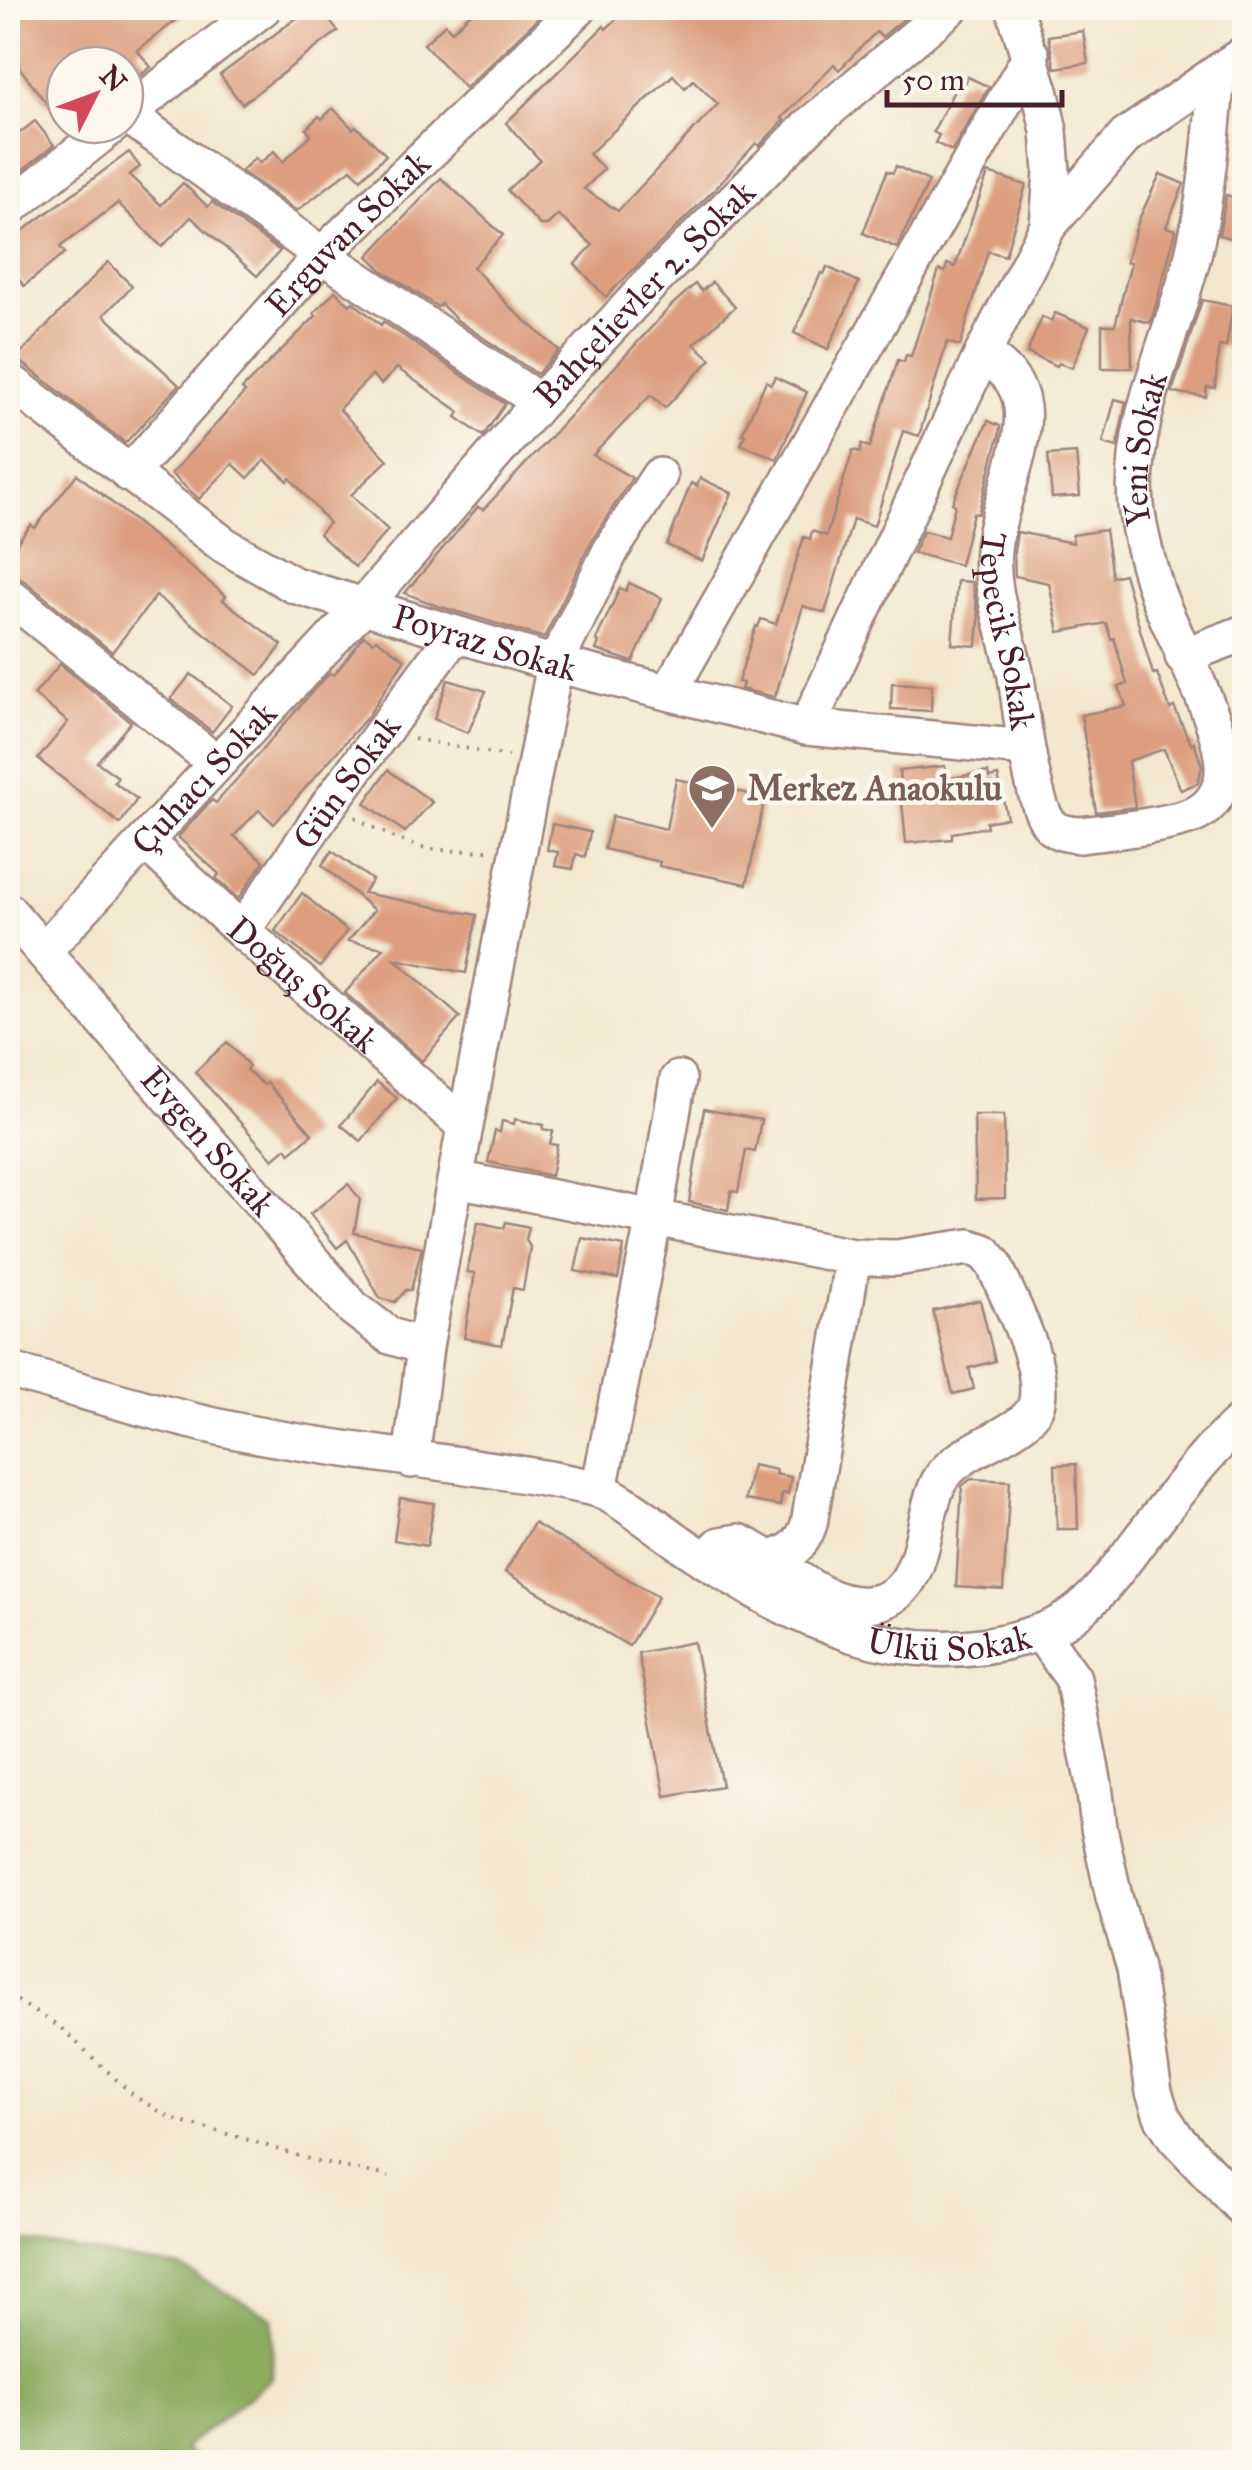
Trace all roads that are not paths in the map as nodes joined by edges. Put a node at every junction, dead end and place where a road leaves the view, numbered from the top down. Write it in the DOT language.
graph roads {
  1 [pos="263,8"];
  2 [pos="579,8"];
  3 [pos="950,8"];
  4 [pos="1014,8"];
  5 [pos="1244,54"];
  6 [pos="1030,55"];
  7 [pos="1216,76"];
  8 [pos="145,100"];
  9 [pos="145,129"];
  10 [pos="88,145"];
  11 [pos="8,208"];
  12 [pos="1048,226"];
  13 [pos="322,255"];
  14 [pos="983,353"];
  15 [pos="8,380"];
  16 [pos="540,402"];
  17 [pos="129,474"];
  18 [pos="659,476"];
  19 [pos="8,595"];
  20 [pos="364,605"];
  21 [pos="1244,632"];
  22 [pos="455,634"];
  23 [pos="1183,656"];
  24 [pos="555,664"];
  25 [pos="669,692"];
  26 [pos="807,727"];
  27 [pos="1025,748"];
  28 [pos="215,762"];
  29 [pos="146,842"];
  30 [pos="8,911"];
  31 [pos="242,931"];
  32 [pos="44,950"];
  33 [pos="678,1079"];
  34 [pos="464,1126"];
  35 [pos="456,1179"];
  36 [pos="654,1218"];
  37 [pos="852,1257"];
  38 [pos="425,1347"];
  39 [pos="8,1370"];
  40 [pos="1244,1419"];
  41 [pos="411,1460"];
  42 [pos="599,1489"];
  43 [pos="705,1560"];
  44 [pos="770,1560"];
  45 [pos="1040,1632"];
  46 [pos="1244,2210"];
  1 -- 8 [label="street"];
  2 -- 13 [label="street, Erguvan Sokak"];
  3 -- 16 [label="street, Bahçelievler 2. Sokak"];
  4 -- 6 [label="street"];
  5 -- 7 [label="street"];
  6 -- 12 [label="street"];
  6 -- 25 [label="street"];
  7 -- 12 [label="street"];
  7 -- 23 [label="street, Yeni Sokak"];
  9 -- 13 [label="street"];
  10 -- 11 [label="street"];
  12 -- 14 [label="street"];
  13 -- 16 [label="street"];
  13 -- 17 [label="street, Erguvan Sokak"];
  14 -- 26 [label="street"];
  14 -- 27 [label="street, Tepecik Sokak"];
  15 -- 17 [label="street, Poyraz Sokak"];
  16 -- 20 [label="street, Bahçelievler 2. Sokak"];
  17 -- 20 [label="street, Poyraz Sokak"];
  18 -- 24 [label="street"];
  19 -- 28 [label="street"];
  20 -- 22 [label="street, Poyraz Sokak"];
  20 -- 28 [label="street, Çuhacı Sokak"];
  21 -- 23 [label="street"];
  22 -- 24 [label="street, Poyraz Sokak"];
  22 -- 31 [label="street, Gün Sokak"];
  23 -- 27 [label="street, Yeni Sokak"];
  24 -- 25 [label="street, Poyraz Sokak"];
  24 -- 34 [label="street"];
  25 -- 26 [label="street, Poyraz Sokak"];
  26 -- 27 [label="street, Poyraz Sokak"];
  28 -- 29 [label="street, Çuhacı Sokak"];
  29 -- 31 [label="street, Doğuş Sokak"];
  29 -- 32 [label="street, Çuhacı Sokak"];
  30 -- 32 [label="street, Evgen Sokak"];
  31 -- 34 [label="street, Doğuş Sokak"];
  32 -- 38 [label="street, Evgen Sokak"];
  33 -- 36 [label="street"];
  34 -- 35 [label="street"];
  35 -- 36 [label="street"];
  35 -- 38 [label="street"];
  36 -- 37 [label="street"];
  36 -- 42 [label="street"];
  37 -- 44 [label="street"];
  37 -- 44 [label="street"];
  38 -- 41 [label="street"];
  39 -- 41 [label="street"];
  40 -- 45 [label="street, Ülkü Sokak"];
  41 -- 42 [label="street"];
  42 -- 43 [label="street, Ülkü Sokak"];
  43 -- 44 [label="street"];
  43 -- 45 [label="street, Ülkü Sokak"];
  45 -- 46 [label="street"];
}
